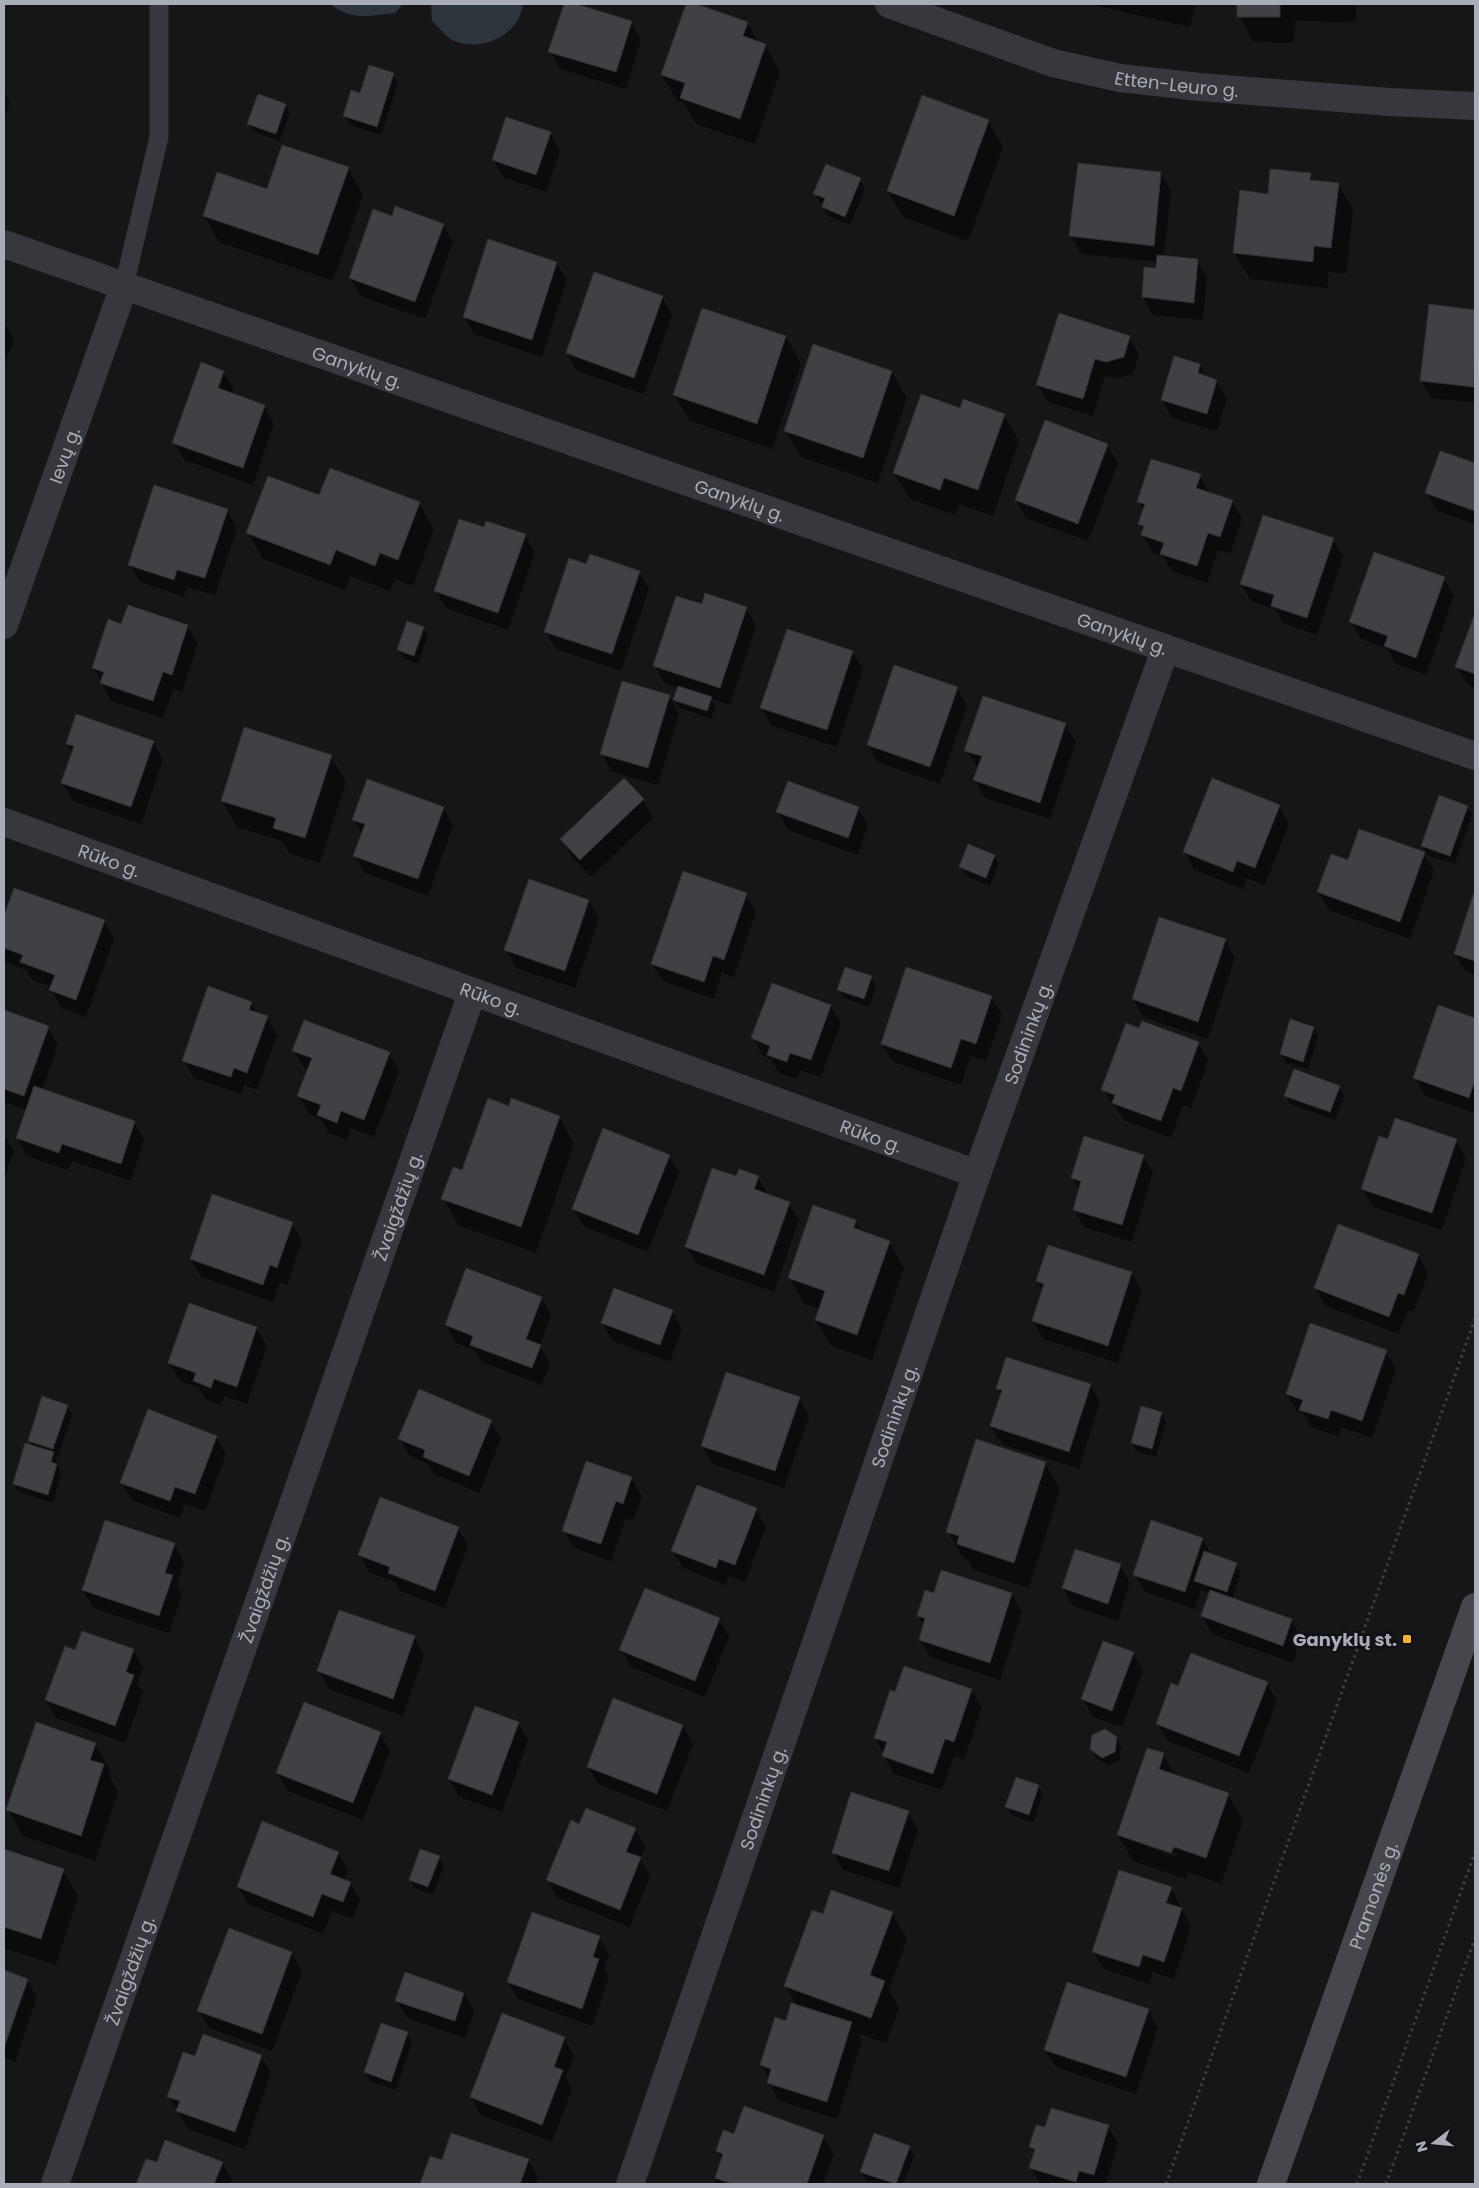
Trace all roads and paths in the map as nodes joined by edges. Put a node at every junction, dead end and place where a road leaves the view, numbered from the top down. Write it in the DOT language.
graph roads {
  1 [pos="159,4"];
  2 [pos="889,4"];
  3 [pos="1475,106"];
  4 [pos="4,244"];
  5 [pos="124,286"];
  6 [pos="4,626"];
  7 [pos="1165,650"];
  8 [pos="1475,756"];
  9 [pos="4,822"];
  10 [pos="472,993"];
  11 [pos="977,1174"];
  12 [pos="1475,1319"];
  13 [pos="1475,1607"];
  14 [pos="1475,1852"];
  15 [pos="1475,1938"];
  16 [pos="55,2184"];
  17 [pos="630,2184"];
  18 [pos="1166,2184"];
  19 [pos="1271,2184"];
  20 [pos="1357,2184"];
  21 [pos="1386,2184"];
  1 -- 5 [label="lane"];
  2 -- 3 [label="street, Etten-Leuro g."];
  4 -- 5 [label="street, Ganyklų g."];
  5 -- 6 [label="street, Ievų g."];
  5 -- 7 [label="street, Ganyklų g."];
  7 -- 8 [label="street, Ganyklų g."];
  7 -- 11 [label="street, Sodininkų g."];
  9 -- 10 [label="street, Rūko g."];
  10 -- 11 [label="street, Rūko g."];
  10 -- 16 [label="street, Žvaigždžių g."];
  11 -- 17 [label="street, Sodininkų g."];
  12 -- 18 [label="path"];
  13 -- 19 [label="main road, Pramonės g."];
  14 -- 20 [label="path"];
  15 -- 21 [label="path"];
}
